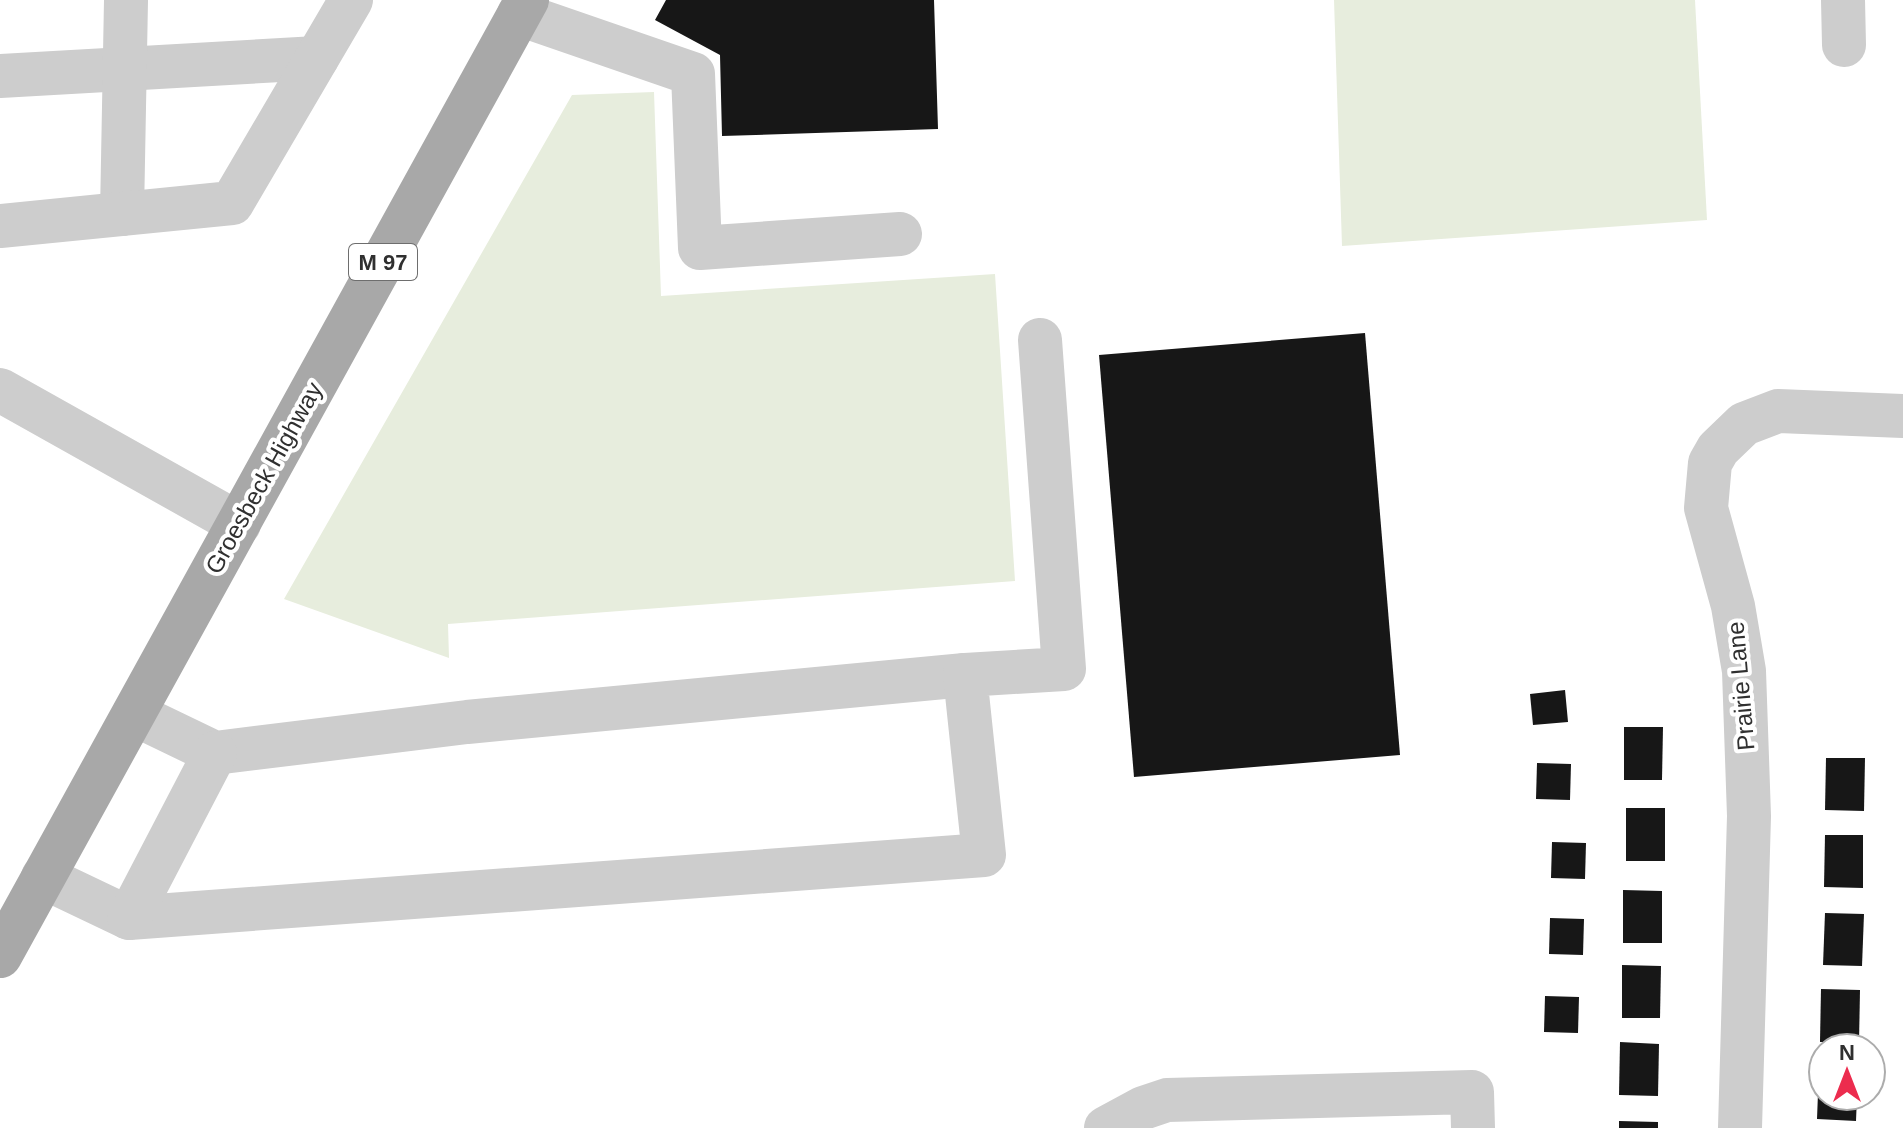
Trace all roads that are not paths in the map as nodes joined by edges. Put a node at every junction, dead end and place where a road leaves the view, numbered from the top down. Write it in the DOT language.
graph roads {
  1 [pos="126,0"];
  2 [pos="351,0"];
  3 [pos="1843,0"];
  4 [pos="523,7"];
  5 [pos="1844,45"];
  6 [pos="317,58"];
  7 [pos="125,68"];
  8 [pos="0,76"];
  9 [pos="122,214"];
  10 [pos="0,226"];
  11 [pos="900,234"];
  12 [pos="1040,340"];
  13 [pos="0,390"];
  14 [pos="1903,416"];
  15 [pos="239,524"];
  16 [pos="965,675"];
  17 [pos="134,714"];
  18 [pos="215,753"];
  19 [pos="43,877"];
  20 [pos="129,918"];
  21 [pos="0,956"];
  22 [pos="1106,1128"];
  23 [pos="1473,1128"];
  24 [pos="1740,1128"];
  1 -- 7 [label="street"];
  2 -- 6 [label="street"];
  3 -- 5 [label="street"];
  4 -- 11 [label="street"];
  4 -- 15 [label="main road, Groesbeck Highway / M 97"];
  6 -- 7 [label="street"];
  6 -- 9 [label="street"];
  7 -- 8 [label="street"];
  7 -- 9 [label="street"];
  9 -- 10 [label="street"];
  12 -- 16 [label="street"];
  13 -- 15 [label="street"];
  14 -- 24 [label="street, Prairie Lane"];
  15 -- 17 [label="main road, Groesbeck Highway / M 97"];
  16 -- 18 [label="street"];
  16 -- 20 [label="street"];
  17 -- 18 [label="street"];
  17 -- 19 [label="main road, Groesbeck Highway / M 97"];
  18 -- 20 [label="street"];
  19 -- 20 [label="street"];
  19 -- 21 [label="main road, Groesbeck Highway / M 97"];
  22 -- 23 [label="street"];
}
